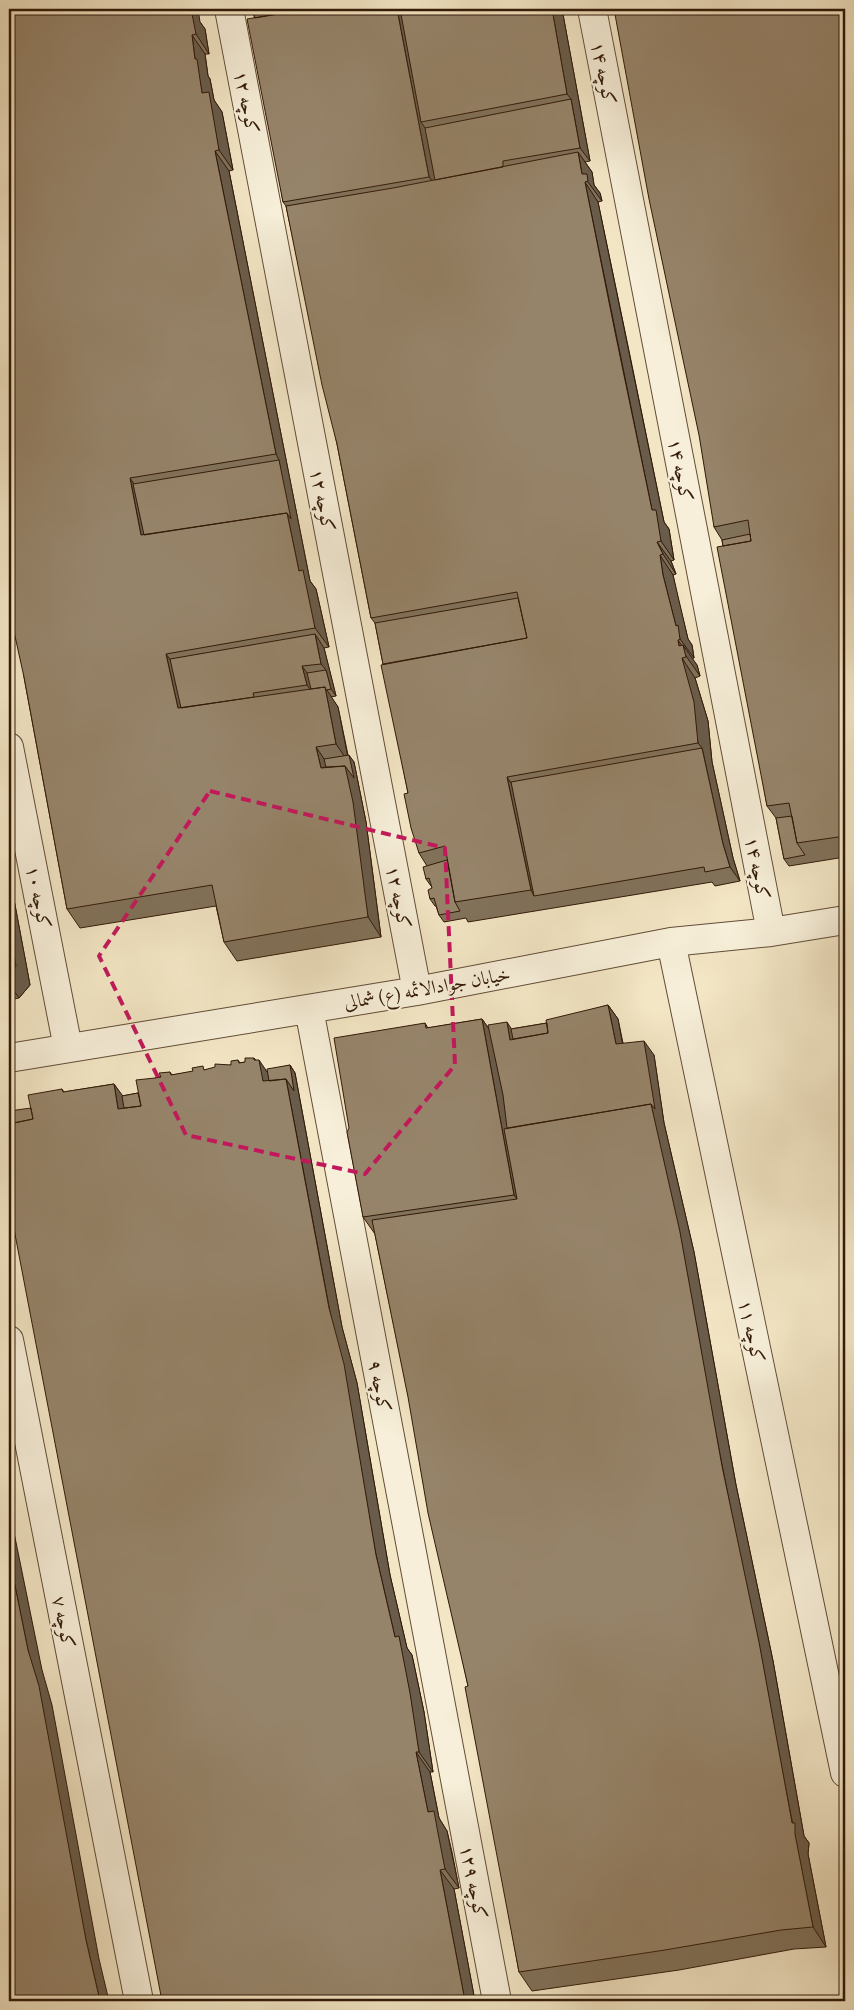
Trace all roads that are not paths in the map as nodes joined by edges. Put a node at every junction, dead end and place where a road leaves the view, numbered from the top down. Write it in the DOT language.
graph roads {
  1 [pos="229,9"];
  2 [pos="592,9"];
  3 [pos="9,747"];
  4 [pos="845,920"];
  5 [pos="771,932"];
  6 [pos="670,942"];
  7 [pos="417,991"];
  8 [pos="309,1008"];
  9 [pos="68,1048"];
  10 [pos="9,1058"];
  11 [pos="9,1340"];
  12 [pos="452,1763"];
  13 [pos="845,1773"];
  14 [pos="139,2001"];
  15 [pos="497,2001"];
  1 -- 7 [label="street, کوچه ۱۲"];
  2 -- 5 [label="street, کوچه ۱۴"];
  3 -- 9 [label="street, کوچه ۱۰"];
  4 -- 5 [label="street, خیابان جوادالائمه (ع) شمالی"];
  5 -- 6 [label="street, خیابان جوادالائمه (ع) شمالی"];
  6 -- 7 [label="street, خیابان جوادالائمه (ع) شمالی"];
  6 -- 13 [label="street, کوچه ۱۱"];
  7 -- 8 [label="street, خیابان جوادالائمه (ع) شمالی"];
  8 -- 9 [label="street, خیابان جوادالائمه (ع) شمالی"];
  8 -- 12 [label="street, کوچه ۹"];
  9 -- 10 [label="street, خیابان جوادالائمه (ع) شمالی"];
  11 -- 14 [label="street, کوچه ۷"];
  12 -- 15 [label="street, کوچه ۱۲۹"];
}
